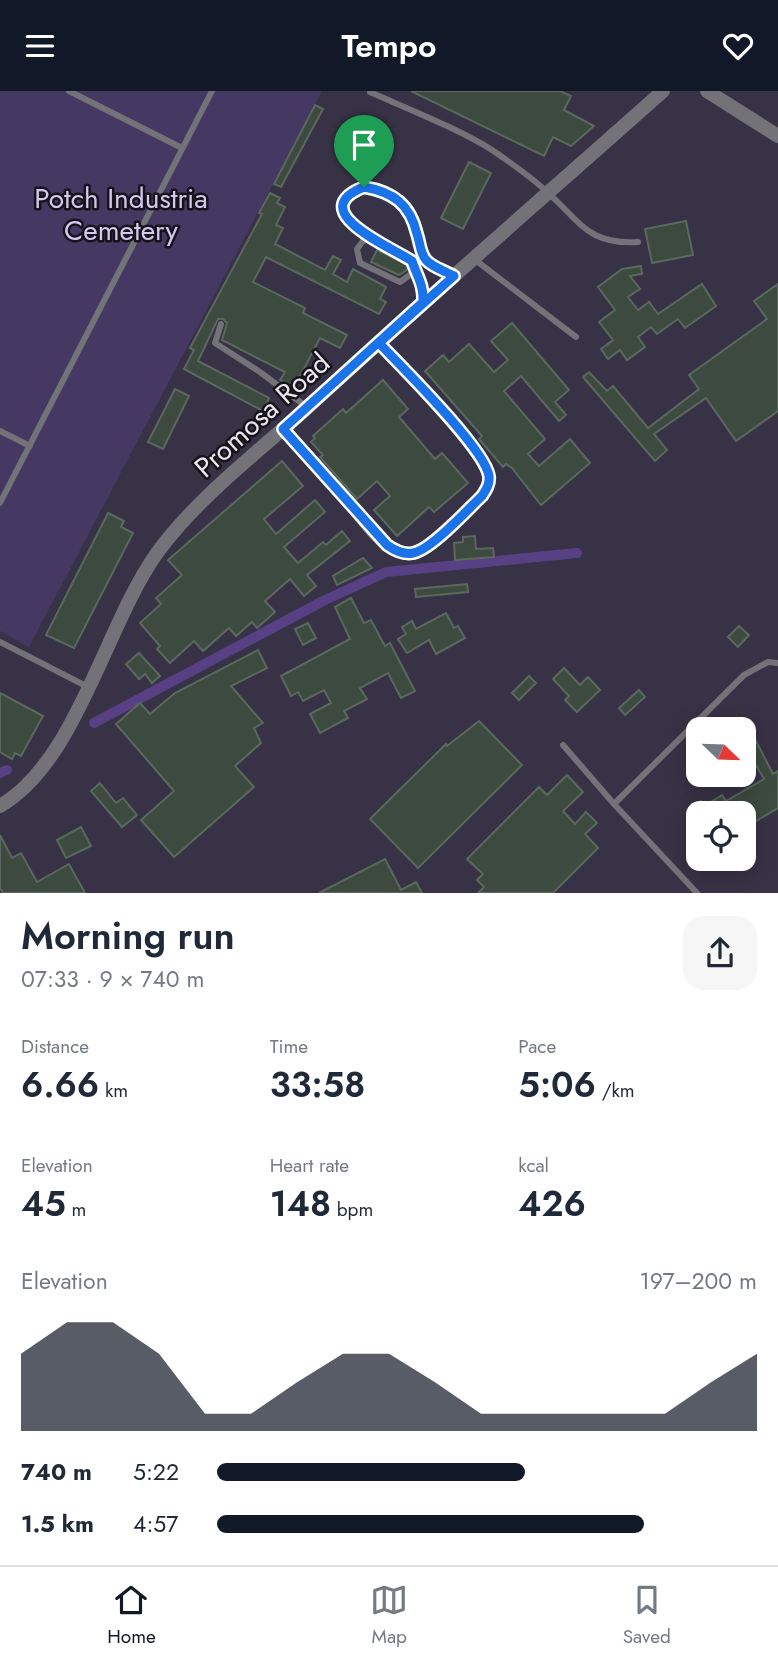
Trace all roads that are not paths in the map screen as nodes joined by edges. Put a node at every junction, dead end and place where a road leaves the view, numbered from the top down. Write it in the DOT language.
graph roads {
  1 [pos="69,91"];
  2 [pos="212,91"];
  3 [pos="663,91"];
  4 [pos="370,92"];
  5 [pos="714,94"];
  6 [pos="778,136"];
  7 [pos="182,148"];
  8 [pos="548,193"];
  9 [pos="371,239"];
  10 [pos="638,242"];
  11 [pos="474,259"];
  12 [pos="414,272"];
  13 [pos="454,276"];
  14 [pos="423,302"];
  15 [pos="221,324"];
  16 [pos="576,337"];
  17 [pos="379,343"];
  18 [pos="307,407"];
  19 [pos="283,429"];
  20 [pos="0,431"];
  21 [pos="30,446"];
  22 [pos="0,503"];
  23 [pos="0,642"];
  24 [pos="778,663"];
  25 [pos="88,687"];
  26 [pos="563,745"];
  27 [pos="614,804"];
  28 [pos="0,806"];
  29 [pos="697,893"];
  1 -- 7 [label="lane"];
  2 -- 7 [label="lane"];
  3 -- 8 [label="street, Promosa Road"];
  4 -- 8 [label="lane"];
  5 -- 6 [label="street"];
  7 -- 21 [label="lane"];
  8 -- 10 [label="lane"];
  8 -- 11 [label="street, Promosa Road"];
  9 -- 12 [label="lane"];
  9 -- 12 [label="lane"];
  9 -- 13 [label="lane"];
  11 -- 13 [label="street, Promosa Road"];
  11 -- 16 [label="lane"];
  12 -- 14 [label="lane"];
  13 -- 14 [label="street, Promosa Road"];
  14 -- 17 [label="street, Promosa Road"];
  15 -- 18 [label="lane"];
  17 -- 18 [label="street, Promosa Road"];
  17 -- 19 [label="street"];
  18 -- 19 [label="street, Promosa Road"];
  19 -- 25 [label="street, Promosa Road"];
  20 -- 21 [label="lane"];
  21 -- 22 [label="lane"];
  23 -- 25 [label="lane"];
  24 -- 27 [label="lane"];
  25 -- 28 [label="street, Promosa Road"];
  26 -- 27 [label="lane"];
  27 -- 29 [label="lane"];
}
